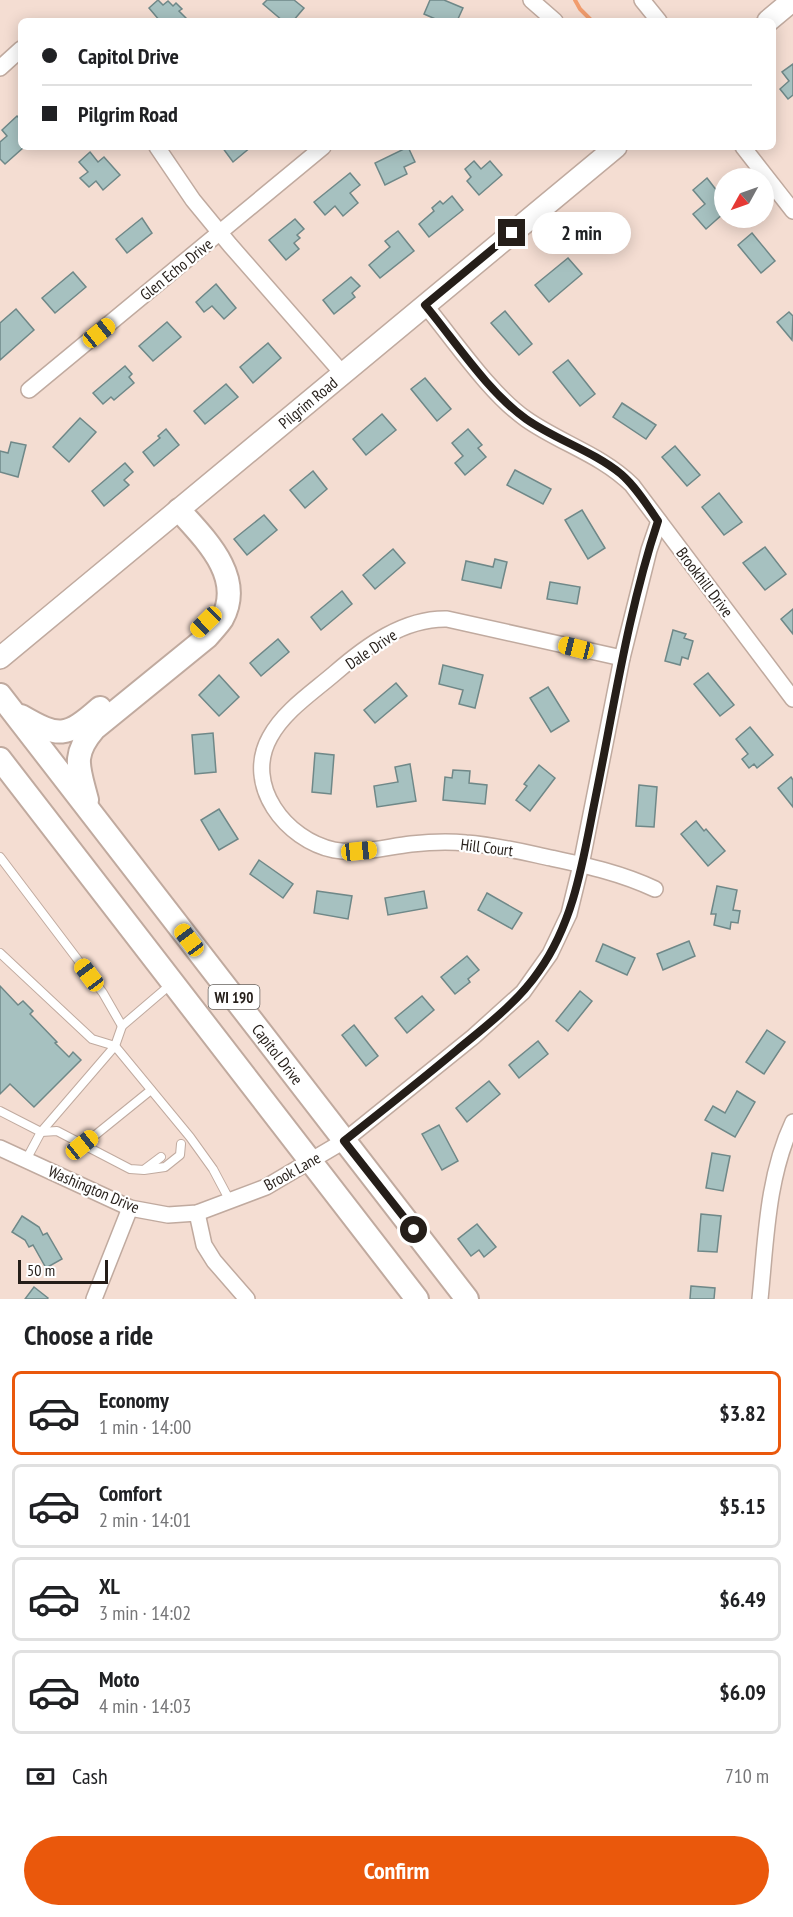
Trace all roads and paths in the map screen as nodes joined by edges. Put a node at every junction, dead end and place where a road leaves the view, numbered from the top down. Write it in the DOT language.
graph roads {
  1 [pos="531,0"];
  2 [pos="642,0"];
  3 [pos="793,0"];
  4 [pos="552,18"];
  5 [pos="657,18"];
  6 [pos="772,18"];
  7 [pos="18,52"];
  8 [pos="0,69"];
  9 [pos="159,150"];
  10 [pos="319,150"];
  11 [pos="612,150"];
  12 [pos="745,150"];
  13 [pos="793,211"];
  14 [pos="221,233"];
  15 [pos="425,305"];
  16 [pos="343,374"];
  17 [pos="29,390"];
  18 [pos="174,514"];
  19 [pos="658,521"];
  20 [pos="5,654"];
  21 [pos="622,658"];
  22 [pos="793,699"];
  23 [pos="6,703"];
  24 [pos="0,759"];
  25 [pos="88,807"];
  26 [pos="314,843"];
  27 [pos="0,857"];
  28 [pos="582,865"];
  29 [pos="656,889"];
  30 [pos="0,953"];
  31 [pos="204,958"];
  32 [pos="173,982"];
  33 [pos="122,1026"];
  34 [pos="115,1046"];
  35 [pos="151,1090"];
  36 [pos="0,1111"];
  37 [pos="793,1122"];
  38 [pos="41,1132"];
  39 [pos="190,1137"];
  40 [pos="344,1141"];
  41 [pos="181,1144"];
  42 [pos="82,1145"];
  43 [pos="0,1148"];
  44 [pos="171,1150"];
  45 [pos="161,1157"];
  46 [pos="26,1160"];
  47 [pos="309,1161"];
  48 [pos="144,1170"];
  49 [pos="230,1201"];
  50 [pos="130,1208"];
  51 [pos="197,1213"];
  52 [pos="414,1298"];
  53 [pos="94,1299"];
  54 [pos="247,1299"];
  55 [pos="467,1299"];
  56 [pos="760,1299"];
  1 -- 4 [label="street"];
  2 -- 5 [label="street"];
  3 -- 6 [label="main road"];
  7 -- 8 [label="street"];
  9 -- 14 [label="street"];
  10 -- 14 [label="street, Glen Echo Drive"];
  11 -- 15 [label="main road, Pilgrim Road"];
  12 -- 13 [label="street"];
  14 -- 16 [label="street"];
  14 -- 17 [label="street, Glen Echo Drive"];
  15 -- 16 [label="main road, Pilgrim Road"];
  15 -- 19 [label="street, Brookhill Drive"];
  16 -- 18 [label="main road, Pilgrim Road"];
  18 -- 20 [label="main road, Pilgrim Road"];
  18 -- 23 [label="main road"];
  18 -- 25 [label="main road"];
  19 -- 21 [label="street, Brook Lane"];
  19 -- 22 [label="street, Brookhill Drive"];
  21 -- 26 [label="street, Dale Drive"];
  21 -- 28 [label="street, Brook Lane"];
  23 -- 25 [label="main road, Capitol Drive / WI 190"];
  24 -- 32 [label="main road, WI 190"];
  25 -- 31 [label="main road, Capitol Drive / WI 190"];
  26 -- 28 [label="street, Hill Court"];
  27 -- 33 [label="lane"];
  28 -- 29 [label="street, Hill Court"];
  28 -- 40 [label="street, Brook Lane"];
  30 -- 34 [label="lane"];
  31 -- 32 [label="main road"];
  31 -- 40 [label="main road, Capitol Drive / WI 190"];
  32 -- 33 [label="lane"];
  32 -- 47 [label="main road, WI 190"];
  33 -- 34 [label="lane"];
  34 -- 35 [label="lane"];
  34 -- 38 [label="lane"];
  35 -- 39 [label="lane"];
  35 -- 42 [label="lane"];
  36 -- 38 [label="lane"];
  37 -- 56 [label="street"];
  38 -- 42 [label="lane"];
  38 -- 46 [label="lane"];
  39 -- 41 [label="lane"];
  39 -- 49 [label="lane"];
  40 -- 47 [label="street, Brook Lane"];
  40 -- 55 [label="main road, Capitol Drive / WI 190"];
  41 -- 44 [label="lane"];
  41 -- 48 [label="lane"];
  42 -- 48 [label="lane"];
  43 -- 46 [label="street, Washington Drive"];
  45 -- 48 [label="lane"];
  46 -- 50 [label="street, Washington Drive"];
  47 -- 49 [label="street, Brook Lane"];
  47 -- 52 [label="main road, WI 190"];
  49 -- 51 [label="street, Brook Lane"];
  50 -- 51 [label="street, Washington Drive"];
  50 -- 53 [label="street"];
  51 -- 54 [label="street"];
}
